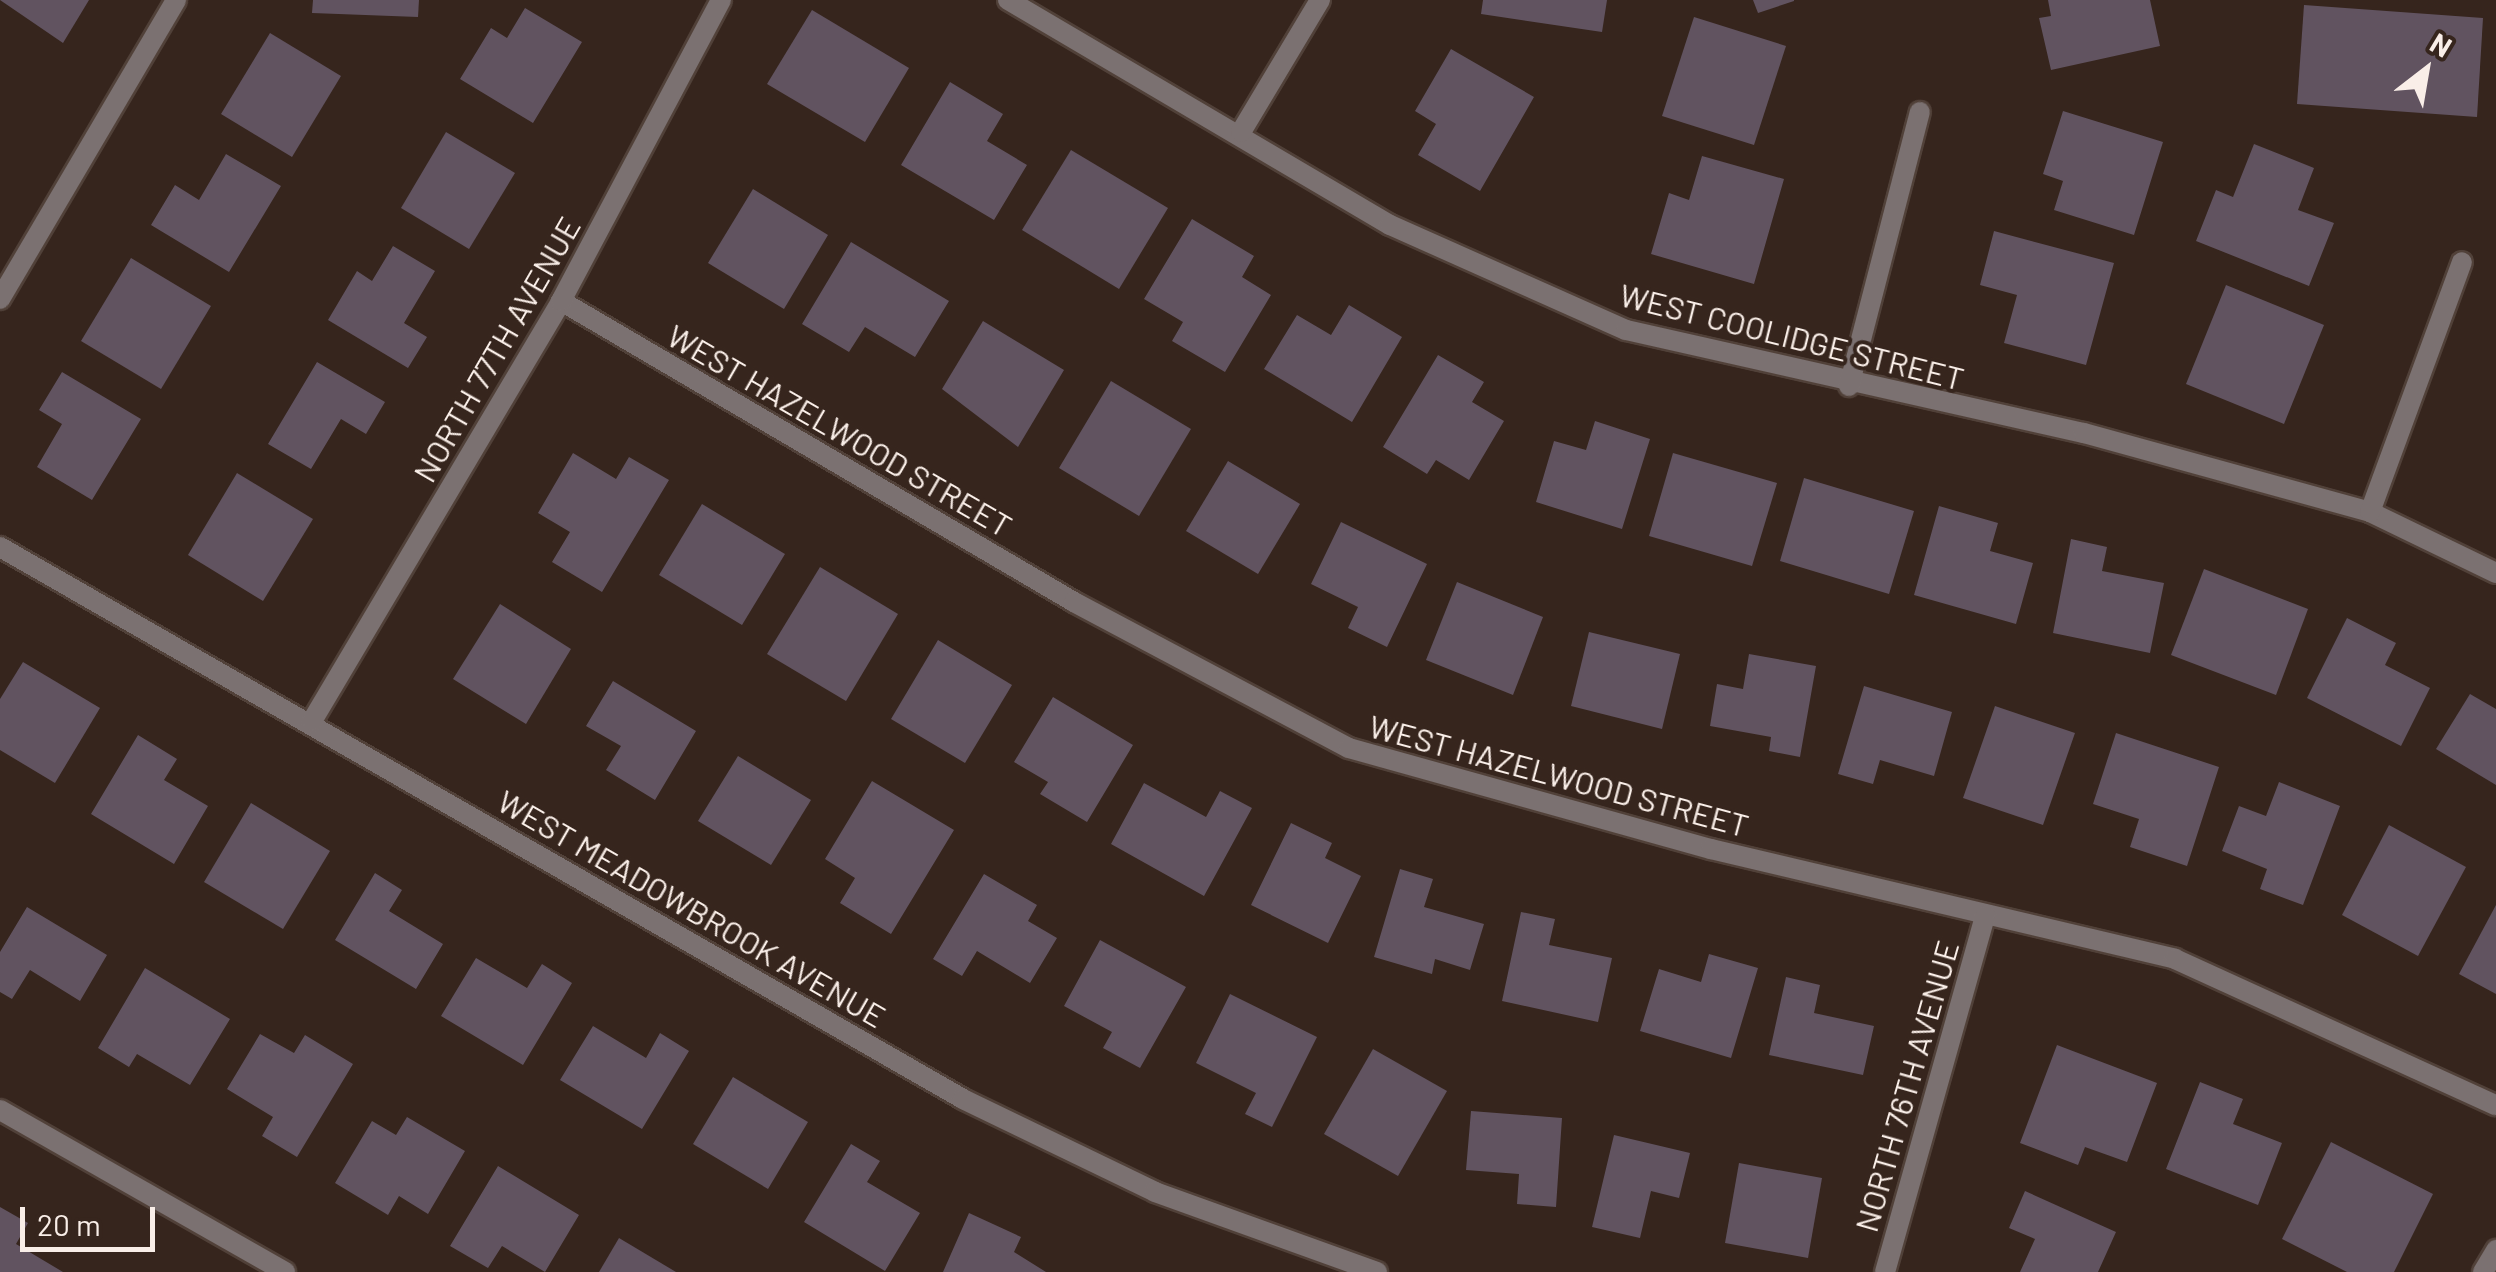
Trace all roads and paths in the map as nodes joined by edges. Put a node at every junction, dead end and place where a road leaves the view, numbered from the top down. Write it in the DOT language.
graph roads {
  1 [pos="176,0"];
  2 [pos="720,0"];
  3 [pos="1008,0"];
  4 [pos="1320,0"];
  5 [pos="1920,112"];
  6 [pos="1242,132"];
  7 [pos="2462,262"];
  8 [pos="0,299"];
  9 [pos="562,300"];
  10 [pos="1849,386"];
  11 [pos="2370,512"];
  12 [pos="0,547"];
  13 [pos="2496,573"];
  14 [pos="312,721"];
  15 [pos="1985,916"];
  16 [pos="2496,1104"];
  17 [pos="0,1110"];
  18 [pos="2496,1250"];
  19 [pos="284,1272"];
  20 [pos="1378,1272"];
  21 [pos="1885,1272"];
  22 [pos="2483,1272"];
  1 -- 8 [label="street"];
  2 -- 9 [label="street, NORTH 77TH AVENUE"];
  3 -- 6 [label="street, WEST COOLIDGE STREET"];
  4 -- 6 [label="street"];
  5 -- 10 [label="street"];
  6 -- 10 [label="street, WEST COOLIDGE STREET"];
  7 -- 11 [label="street"];
  9 -- 14 [label="street, NORTH 77TH AVENUE"];
  9 -- 15 [label="street, WEST HAZELWOOD STREET"];
  10 -- 11 [label="street, WEST COOLIDGE STREET"];
  11 -- 13 [label="street, WEST COOLIDGE STREET"];
  12 -- 14 [label="street, WEST MEADOWBROOK AVENUE"];
  14 -- 20 [label="street, WEST MEADOWBROOK AVENUE"];
  15 -- 16 [label="street, WEST HAZELWOOD STREET"];
  15 -- 21 [label="street, NORTH 76TH AVENUE"];
  17 -- 19 [label="street"];
  18 -- 22 [label="street"];
}
